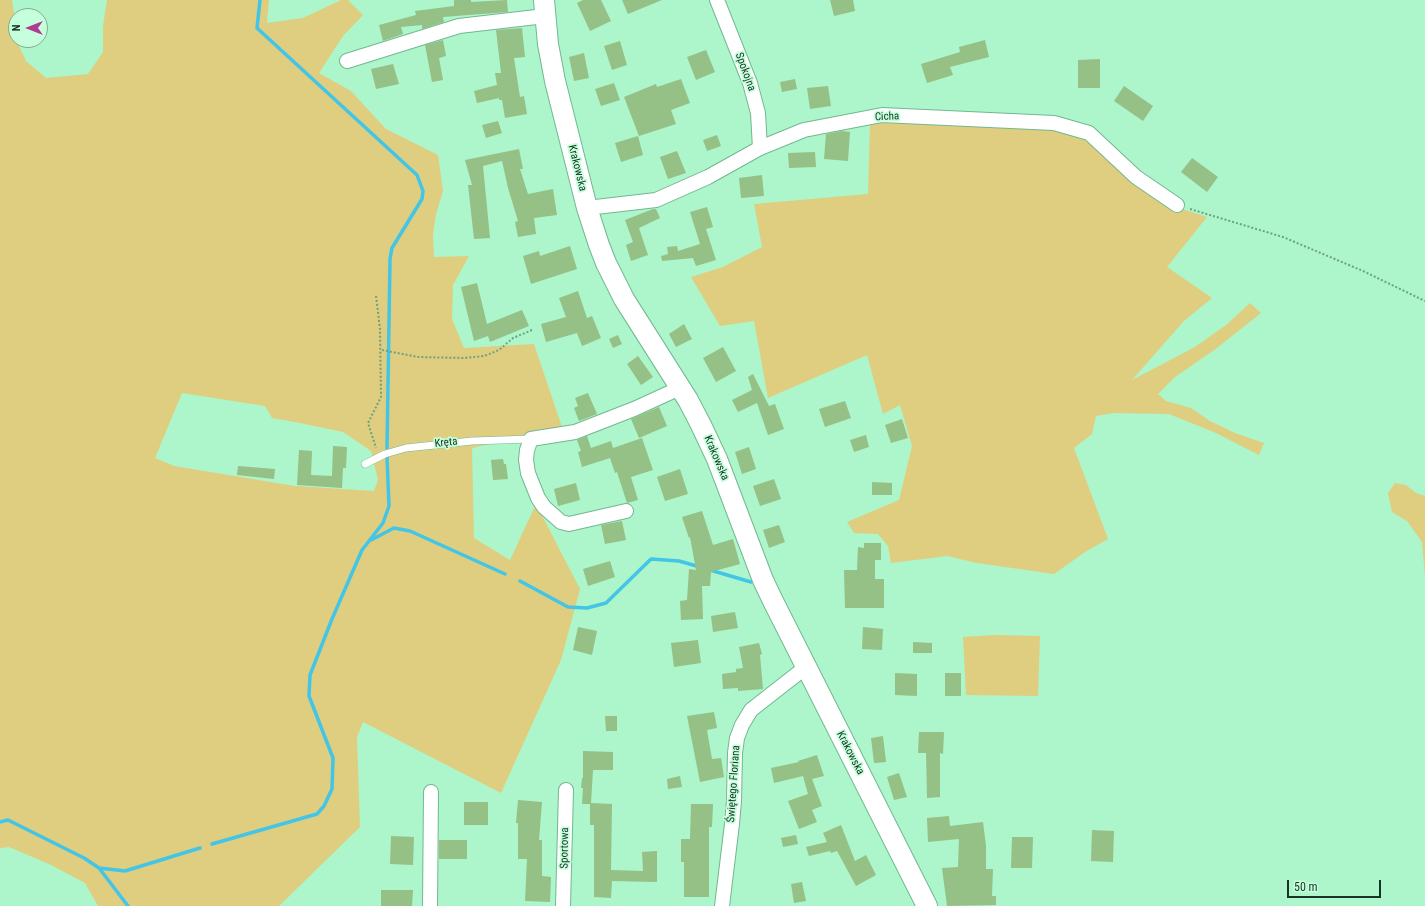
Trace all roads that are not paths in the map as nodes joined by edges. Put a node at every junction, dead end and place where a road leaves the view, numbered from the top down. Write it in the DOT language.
graph roads {
  1 [pos="717,0"];
  2 [pos="545,8"];
  3 [pos="347,61"];
  4 [pos="760,148"];
  5 [pos="1177,205"];
  6 [pos="587,208"];
  7 [pos="680,388"];
  8 [pos="531,438"];
  9 [pos="365,464"];
  10 [pos="626,512"];
  11 [pos="806,667"];
  12 [pos="566,790"];
  13 [pos="431,792"];
  14 [pos="430,906"];
  15 [pos="563,906"];
  16 [pos="722,906"];
  17 [pos="927,906"];
  1 -- 4 [label="street, Spokojna"];
  2 -- 3 [label="street"];
  2 -- 6 [label="street, Krakowska"];
  4 -- 5 [label="street, Cicha"];
  4 -- 6 [label="street, Cicha"];
  6 -- 7 [label="street, Krakowska"];
  7 -- 8 [label="street, Kręta"];
  7 -- 11 [label="street, Krakowska"];
  8 -- 9 [label="lane, Kręta"];
  8 -- 10 [label="street"];
  11 -- 16 [label="street, Świętego Floriana"];
  11 -- 17 [label="street, Krakowska"];
  12 -- 15 [label="street, Sportowa"];
  13 -- 14 [label="street"];
}
